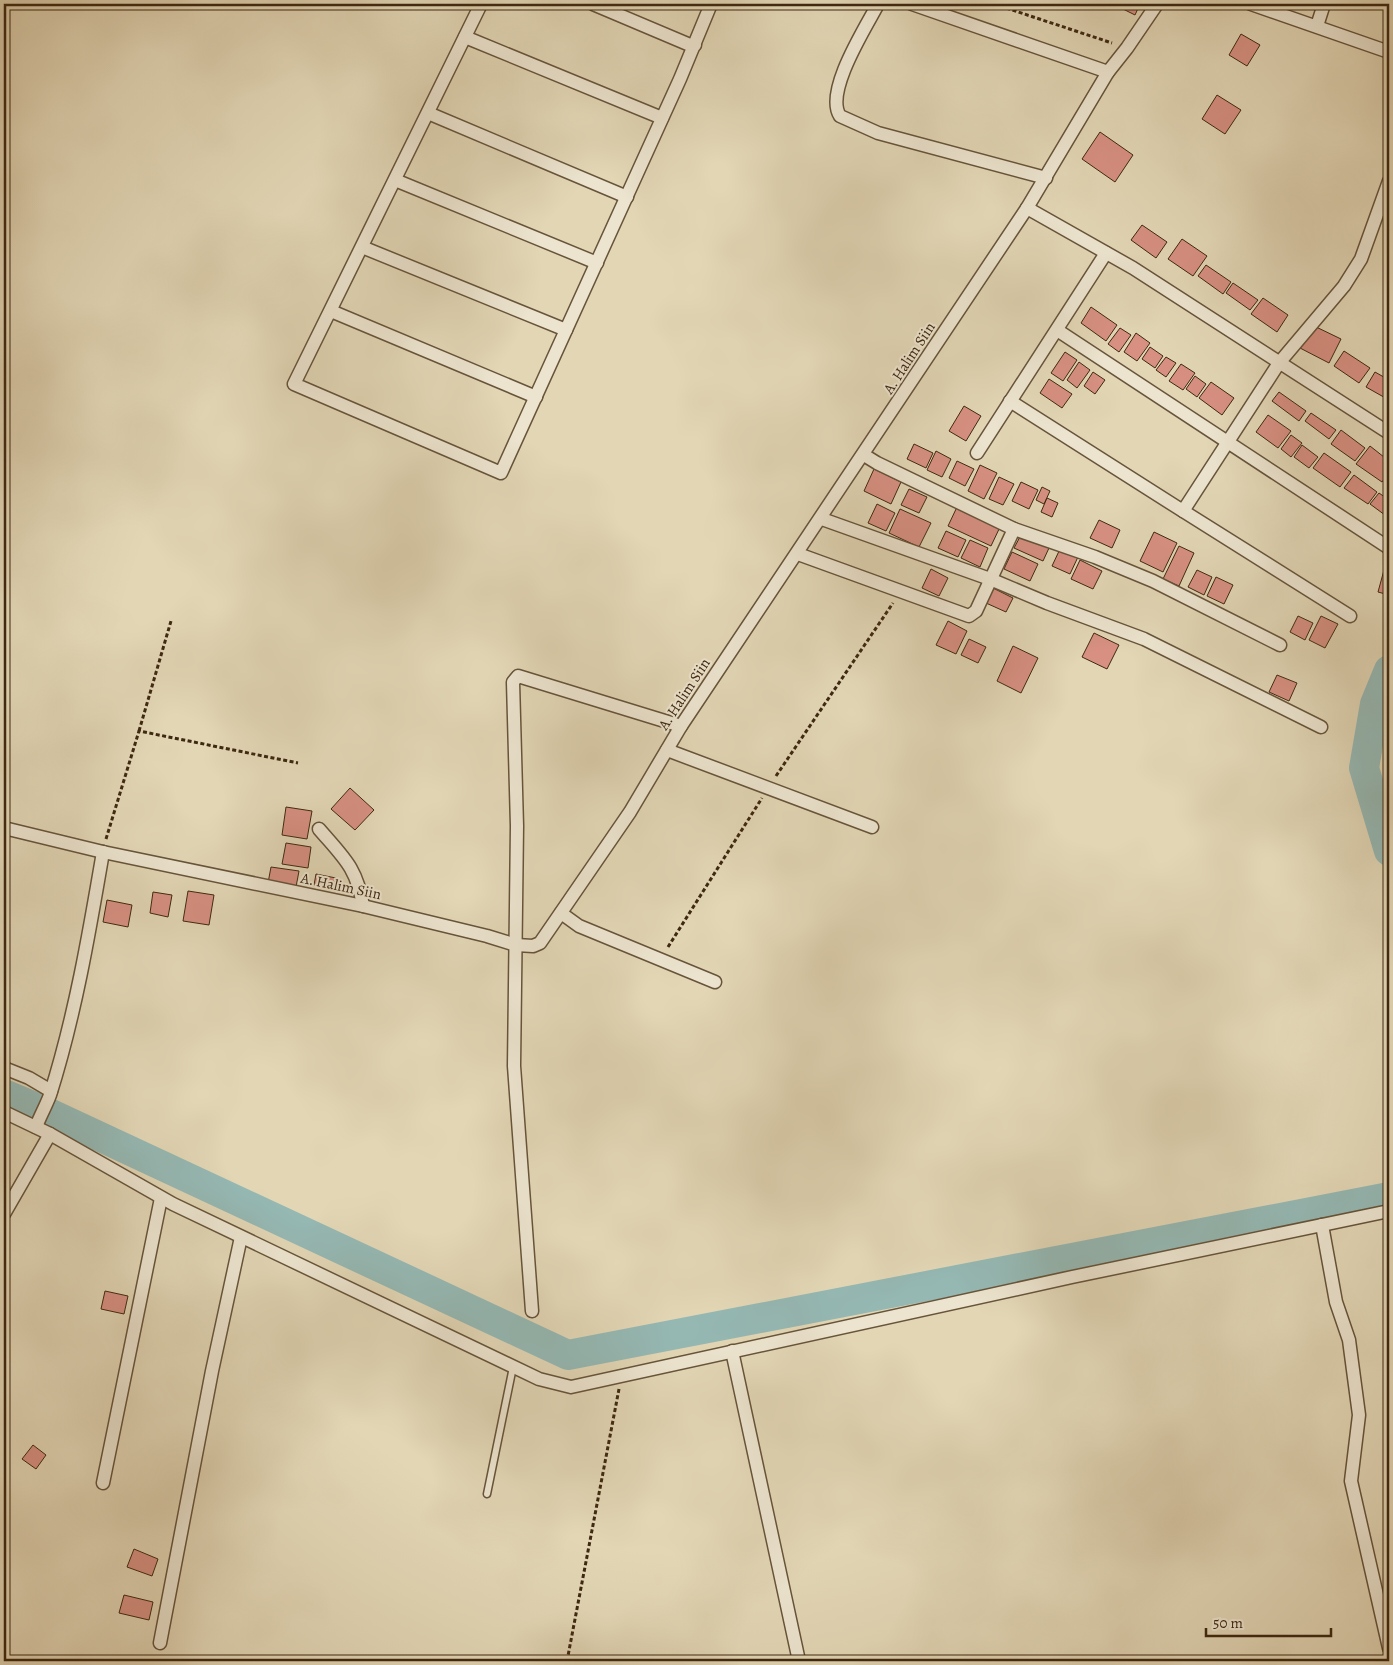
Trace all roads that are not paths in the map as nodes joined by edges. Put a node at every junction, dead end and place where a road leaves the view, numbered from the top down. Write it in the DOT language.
graph roads {
  1 [pos="481,4"];
  2 [pos="593,4"];
  3 [pos="711,4"];
  4 [pos="878,4"];
  5 [pos="912,4"];
  6 [pos="1156,4"];
  7 [pos="1251,4"];
  8 [pos="1324,4"];
  9 [pos="1317,26"];
  10 [pos="465,37"];
  11 [pos="695,45"];
  12 [pos="1389,52"];
  13 [pos="1108,72"];
  14 [pos="428,113"];
  15 [pos="662,118"];
  16 [pos="1046,178"];
  17 [pos="395,180"];
  18 [pos="1389,181"];
  19 [pos="627,197"];
  20 [pos="1027,208"];
  21 [pos="362,247"];
  22 [pos="1106,253"];
  23 [pos="597,263"];
  24 [pos="331,311"];
  25 [pos="566,330"];
  26 [pos="1056,330"];
  27 [pos="1279,363"];
  28 [pos="536,397"];
  29 [pos="1010,401"];
  30 [pos="1389,433"];
  31 [pos="1227,442"];
  32 [pos="977,453"];
  33 [pos="864,455"];
  34 [pos="1183,511"];
  35 [pos="822,519"];
  36 [pos="1014,529"];
  37 [pos="1389,548"];
  38 [pos="798,554"];
  39 [pos="990,579"];
  40 [pos="1350,616"];
  41 [pos="1280,645"];
  42 [pos="681,726"];
  43 [pos="1321,727"];
  44 [pos="667,750"];
  45 [pos="872,827"];
  46 [pos="4,828"];
  47 [pos="319,830"];
  48 [pos="103,852"];
  49 [pos="363,906"];
  50 [pos="570,919"];
  51 [pos="516,945"];
  52 [pos="715,982"];
  53 [pos="4,1068"];
  54 [pos="50,1094"];
  55 [pos="4,1112"];
  56 [pos="38,1121"];
  57 [pos="50,1134"];
  58 [pos="161,1198"];
  59 [pos="1389,1211"];
  60 [pos="4,1214"];
  61 [pos="1322,1225"];
  62 [pos="241,1236"];
  63 [pos="532,1311"];
  64 [pos="732,1351"];
  65 [pos="512,1367"];
  66 [pos="102,1483"];
  67 [pos="488,1494"];
  68 [pos="160,1643"];
  69 [pos="1389,1648"];
  70 [pos="799,1661"];
  1 -- 10 [label="street"];
  2 -- 11 [label="street"];
  3 -- 11 [label="street"];
  4 -- 16 [label="street"];
  5 -- 13 [label="street"];
  6 -- 13 [label="street, A. Halim Siin"];
  7 -- 9 [label="street"];
  8 -- 9 [label="street"];
  9 -- 12 [label="street"];
  10 -- 14 [label="street"];
  10 -- 15 [label="street"];
  11 -- 15 [label="street"];
  13 -- 16 [label="street, A. Halim Siin"];
  14 -- 17 [label="street"];
  14 -- 19 [label="street"];
  15 -- 19 [label="street"];
  16 -- 20 [label="street, A. Halim Siin"];
  17 -- 21 [label="street"];
  17 -- 23 [label="street"];
  18 -- 27 [label="street"];
  19 -- 23 [label="street"];
  20 -- 22 [label="street"];
  20 -- 33 [label="street, A. Halim Siin"];
  21 -- 24 [label="street"];
  21 -- 25 [label="street"];
  22 -- 26 [label="street"];
  22 -- 27 [label="street"];
  23 -- 25 [label="street"];
  24 -- 28 [label="street"];
  24 -- 28 [label="street"];
  25 -- 28 [label="street"];
  26 -- 29 [label="street"];
  26 -- 31 [label="street"];
  27 -- 30 [label="street"];
  27 -- 31 [label="street"];
  29 -- 32 [label="street"];
  29 -- 34 [label="street"];
  31 -- 34 [label="street"];
  31 -- 37 [label="street"];
  33 -- 35 [label="street, A. Halim Siin"];
  33 -- 36 [label="street"];
  34 -- 40 [label="street"];
  35 -- 38 [label="street, A. Halim Siin"];
  35 -- 39 [label="street"];
  36 -- 39 [label="street"];
  36 -- 41 [label="street"];
  38 -- 39 [label="street"];
  38 -- 42 [label="street, A. Halim Siin"];
  39 -- 43 [label="street"];
  42 -- 44 [label="street, A. Halim Siin"];
  42 -- 51 [label="street"];
  44 -- 45 [label="street"];
  44 -- 50 [label="street, A. Halim Siin"];
  46 -- 48 [label="street, A. Halim Siin"];
  47 -- 49 [label="street"];
  48 -- 49 [label="street, A. Halim Siin"];
  48 -- 54 [label="street"];
  49 -- 51 [label="street, A. Halim Siin"];
  50 -- 51 [label="street, A. Halim Siin"];
  50 -- 52 [label="street"];
  51 -- 63 [label="street"];
  53 -- 54 [label="street"];
  54 -- 56 [label="street"];
  55 -- 56 [label="street"];
  56 -- 57 [label="street"];
  57 -- 58 [label="street"];
  57 -- 60 [label="street"];
  58 -- 62 [label="street"];
  58 -- 66 [label="street"];
  59 -- 61 [label="street"];
  61 -- 64 [label="street"];
  61 -- 69 [label="street"];
  62 -- 65 [label="street"];
  62 -- 68 [label="street"];
  64 -- 65 [label="street"];
  64 -- 70 [label="street"];
  65 -- 67 [label="lane"];
}
